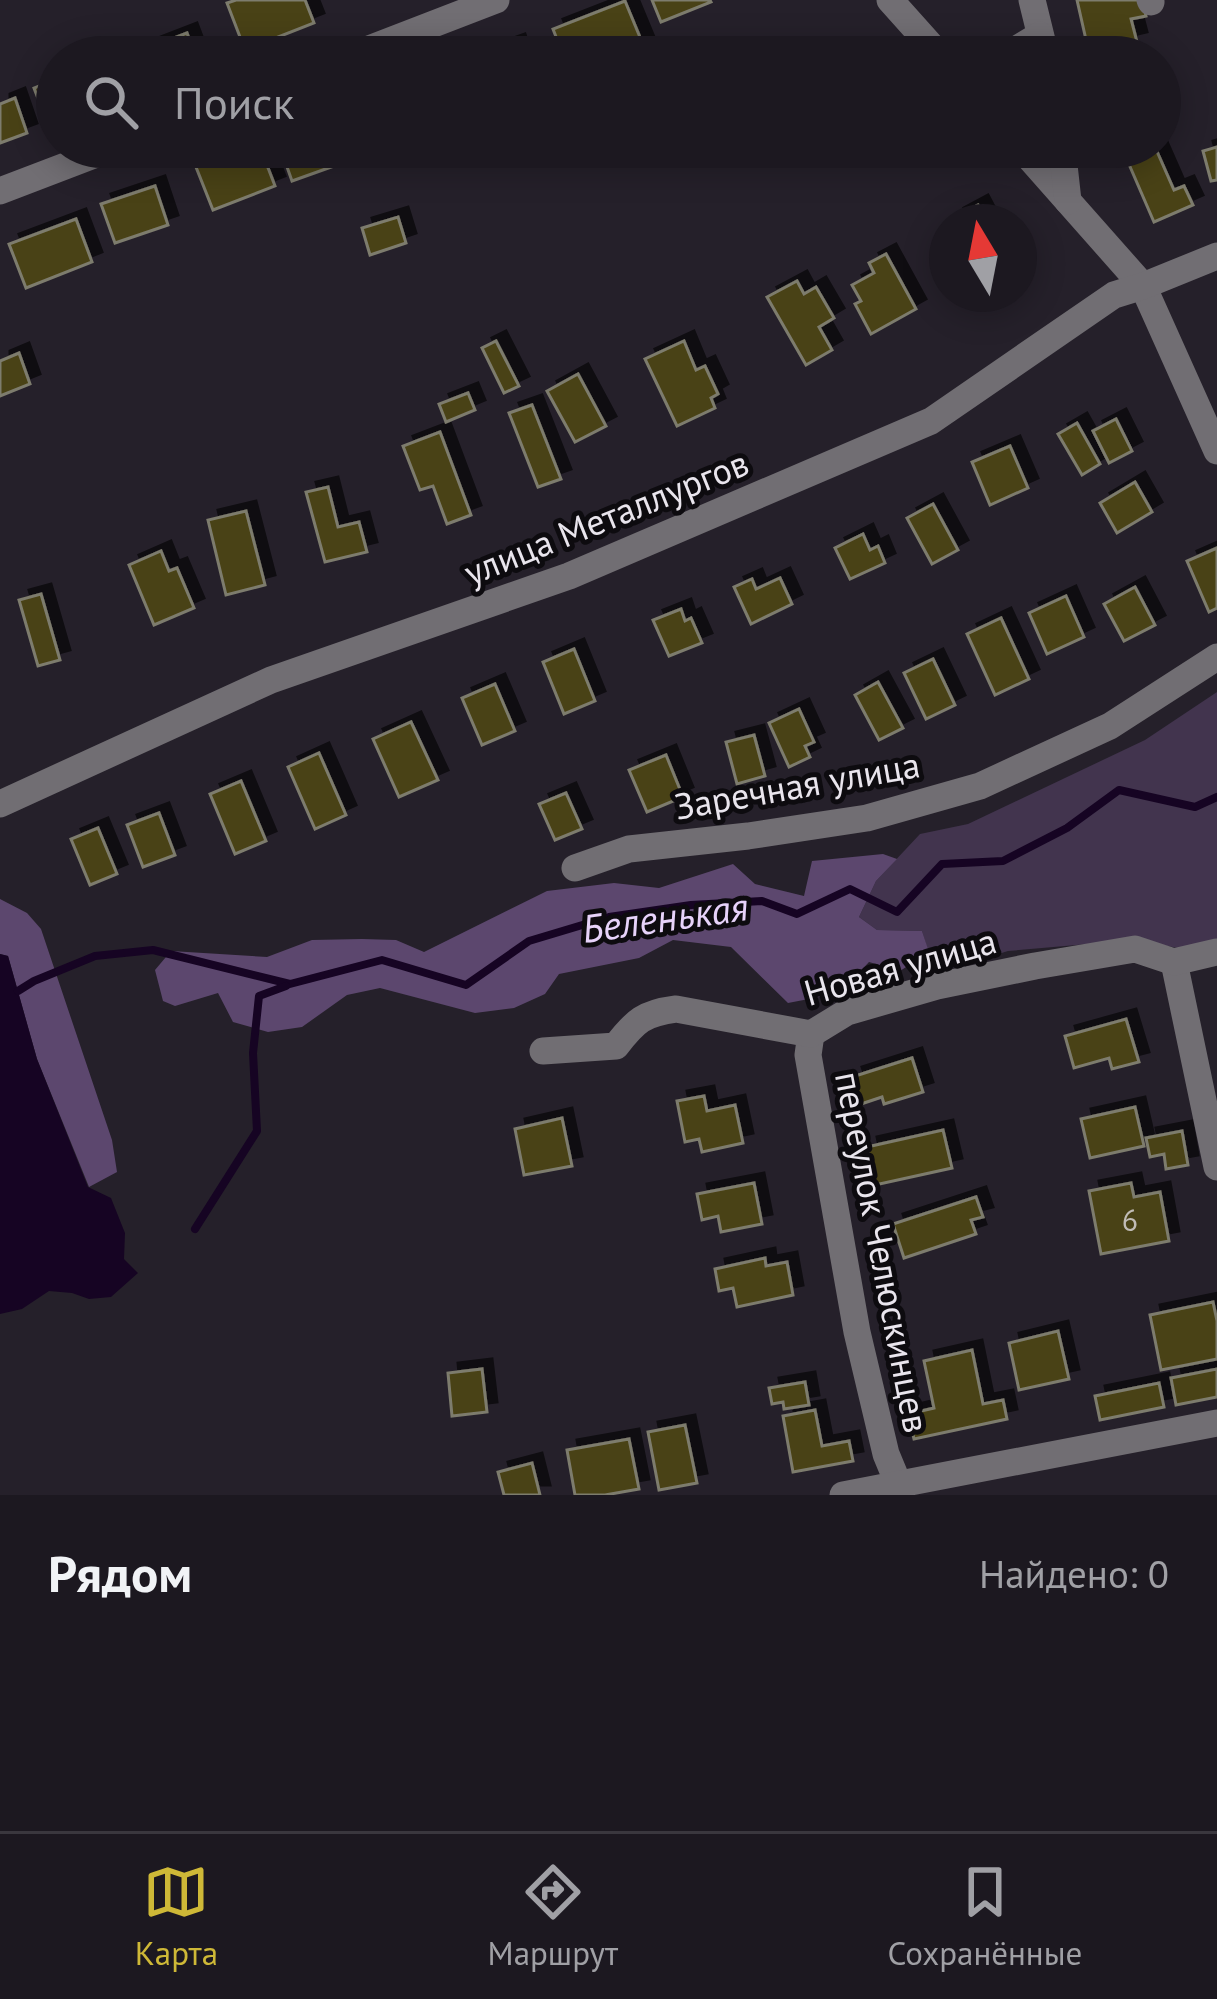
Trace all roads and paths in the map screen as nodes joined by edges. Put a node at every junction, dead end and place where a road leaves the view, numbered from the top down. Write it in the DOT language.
graph roads {
  1 [pos="496,0"];
  2 [pos="890,0"];
  3 [pos="1032,0"];
  4 [pos="403,36"];
  5 [pos="922,36"];
  6 [pos="1041,36"];
  7 [pos="60,168"];
  8 [pos="1039,168"];
  9 [pos="1064,168"];
  10 [pos="0,191"];
  11 [pos="1068,201"];
  12 [pos="1213,268"];
  13 [pos="1143,286"];
  14 [pos="1217,451"];
  15 [pos="1217,657"];
  16 [pos="0,804"];
  17 [pos="575,868"];
  18 [pos="1217,952"];
  19 [pos="1174,962"];
  20 [pos="811,1034"];
  21 [pos="543,1051"];
  22 [pos="1217,1167"];
  23 [pos="1217,1423"];
  24 [pos="898,1483"];
  25 [pos="843,1495"];
  1 -- 4 [label="street"];
  2 -- 5 [label="street"];
  3 -- 6 [label="street"];
  7 -- 10 [label="street"];
  8 -- 11 [label="street"];
  9 -- 11 [label="street"];
  11 -- 13 [label="street"];
  12 -- 13 [label="street, улица Металлургов"];
  13 -- 14 [label="street"];
  13 -- 16 [label="street, улица Металлургов"];
  15 -- 17 [label="street, Заречная улица"];
  18 -- 19 [label="street, Новая улица"];
  19 -- 20 [label="street, Новая улица"];
  19 -- 22 [label="street"];
  20 -- 21 [label="street, Новая улица"];
  20 -- 24 [label="street, переулок Челюскинцев"];
  23 -- 24 [label="street"];
  24 -- 25 [label="street"];
}
